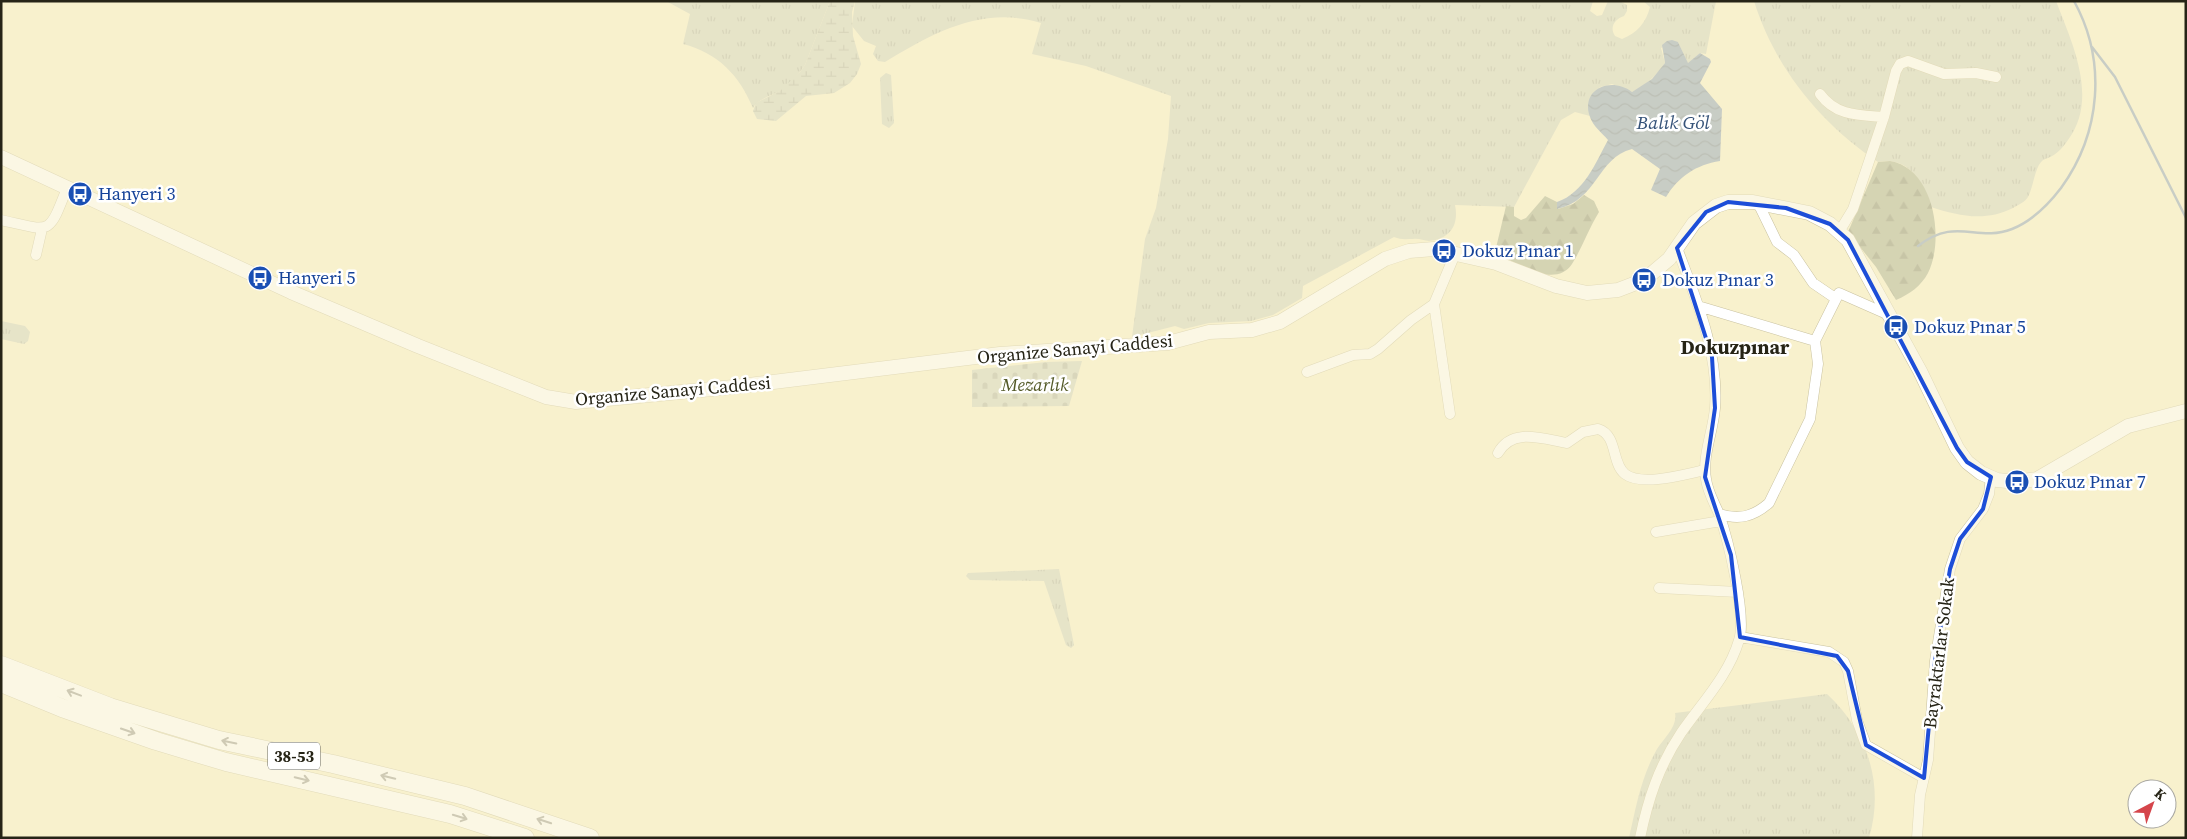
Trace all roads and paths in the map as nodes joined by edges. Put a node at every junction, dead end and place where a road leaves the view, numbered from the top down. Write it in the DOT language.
graph roads {
  1 [pos="1996,78"];
  2 [pos="1820,94"];
  3 [pos="1884,117"];
  4 [pos="1,157"];
  5 [pos="67,188"];
  6 [pos="1758,203"];
  7 [pos="1,220"];
  8 [pos="42,229"];
  9 [pos="1839,232"];
  10 [pos="1677,248"];
  11 [pos="1456,254"];
  12 [pos="36,255"];
  13 [pos="1835,298"];
  14 [pos="1434,304"];
  15 [pos="1698,306"];
  16 [pos="1890,315"];
  17 [pos="1815,341"];
  18 [pos="1307,372"];
  19 [pos="2186,411"];
  20 [pos="1450,414"];
  21 [pos="1498,453"];
  22 [pos="1705,470"];
  23 [pos="1991,477"];
  24 [pos="1720,518"];
  25 [pos="1656,532"];
  26 [pos="1659,588"];
  27 [pos="1738,592"];
  28 [pos="1740,637"];
  29 [pos="1,665"];
  30 [pos="1,683"];
  31 [pos="1924,778"];
  32 [pos="525,838"];
  33 [pos="590,838"];
  34 [pos="1640,838"];
  35 [pos="1917,838"];
  1 -- 3 [label="street"];
  2 -- 3 [label="street"];
  3 -- 9 [label="street"];
  4 -- 5 [label="street, Organize Sanayi Caddesi"];
  5 -- 8 [label="street"];
  5 -- 11 [label="street, Organize Sanayi Caddesi"];
  6 -- 9 [label="street, Organize Sanayi Caddesi"];
  6 -- 10 [label="street, Organize Sanayi Caddesi"];
  6 -- 13 [label="street"];
  7 -- 8 [label="street"];
  8 -- 12 [label="street"];
  9 -- 16 [label="street, Organize Sanayi Caddesi"];
  10 -- 11 [label="street, Organize Sanayi Caddesi"];
  10 -- 15 [label="street"];
  11 -- 14 [label="street"];
  13 -- 16 [label="street"];
  13 -- 17 [label="street"];
  14 -- 18 [label="street"];
  14 -- 20 [label="street"];
  15 -- 17 [label="street"];
  15 -- 22 [label="street"];
  16 -- 23 [label="street, Organize Sanayi Caddesi"];
  17 -- 24 [label="street"];
  19 -- 23 [label="street, Organize Sanayi Caddesi"];
  21 -- 22 [label="street"];
  22 -- 24 [label="street"];
  23 -- 31 [label="street, Bayraktarlar Sokak"];
  24 -- 25 [label="street"];
  24 -- 27 [label="street"];
  26 -- 27 [label="street"];
  27 -- 28 [label="street"];
  28 -- 31 [label="street"];
  28 -- 34 [label="street"];
  33 -- 29 [label="highway, 38-53, one-way"];
  30 -- 32 [label="highway, 38-53, one-way"];
  31 -- 35 [label="street, Bayraktarlar Sokak"];
}
